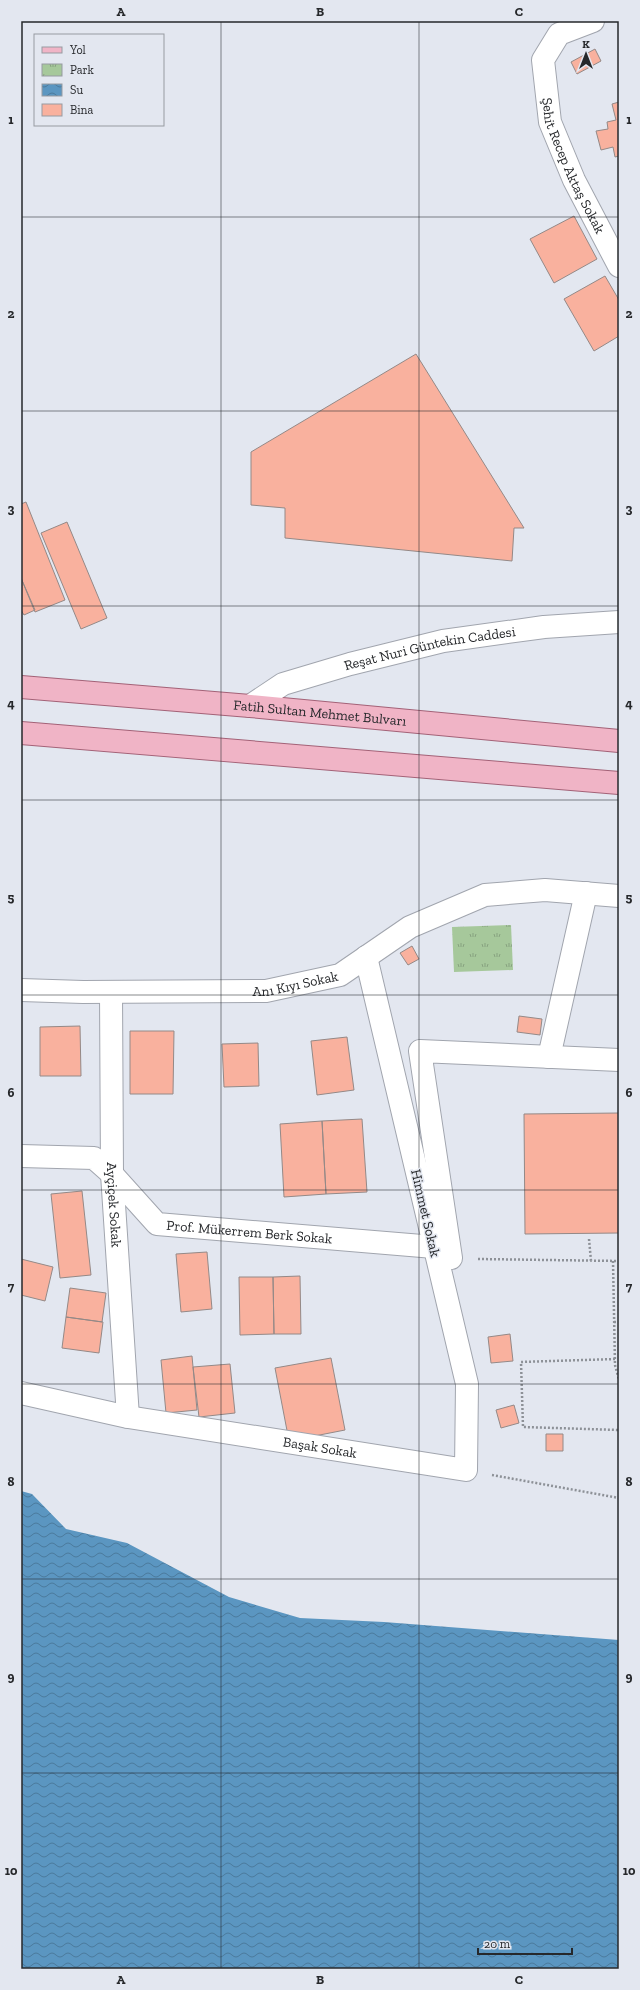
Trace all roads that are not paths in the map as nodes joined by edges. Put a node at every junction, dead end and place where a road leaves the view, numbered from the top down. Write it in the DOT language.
graph roads {
  1 [pos="593,21"];
  2 [pos="619,266"];
  3 [pos="619,622"];
  4 [pos="21,687"];
  5 [pos="250,706"];
  6 [pos="21,733"];
  7 [pos="619,741"];
  8 [pos="619,783"];
  9 [pos="586,893"];
  10 [pos="619,896"];
  11 [pos="366,957"];
  12 [pos="21,990"];
  13 [pos="111,992"];
  14 [pos="549,1056"];
  15 [pos="619,1060"];
  16 [pos="21,1156"];
  17 [pos="112,1174"];
  18 [pos="442,1252"];
  19 [pos="21,1393"];
  20 [pos="128,1417"];
  21 [pos="466,1470"];
  1 -- 2 [label="street, Şehit Recep Aktaş Sokak"];
  3 -- 5 [label="street, Reşat Nuri Güntekin Caddesi"];
  4 -- 5 [label="main road, Fatih Sultan Mehmet Bulvarı"];
  5 -- 7 [label="main road, Fatih Sultan Mehmet Bulvarı"];
  6 -- 8 [label="main road"];
  9 -- 10 [label="street, Anı Kıyı Sokak"];
  9 -- 11 [label="street, Anı Kıyı Sokak"];
  9 -- 14 [label="street"];
  11 -- 13 [label="street, Anı Kıyı Sokak"];
  11 -- 18 [label="street, Himmet Sokak"];
  12 -- 13 [label="street, Anı Kıyı Sokak"];
  13 -- 17 [label="street, Ayçiçek Sokak"];
  14 -- 15 [label="street"];
  14 -- 18 [label="street"];
  16 -- 17 [label="street, Prof. Mükerrem Berk Sokak"];
  17 -- 18 [label="street, Prof. Mükerrem Berk Sokak"];
  17 -- 20 [label="street, Ayçiçek Sokak"];
  18 -- 21 [label="street, Himmet Sokak"];
  19 -- 20 [label="street, Başak Sokak"];
  20 -- 21 [label="street, Başak Sokak"];
}
